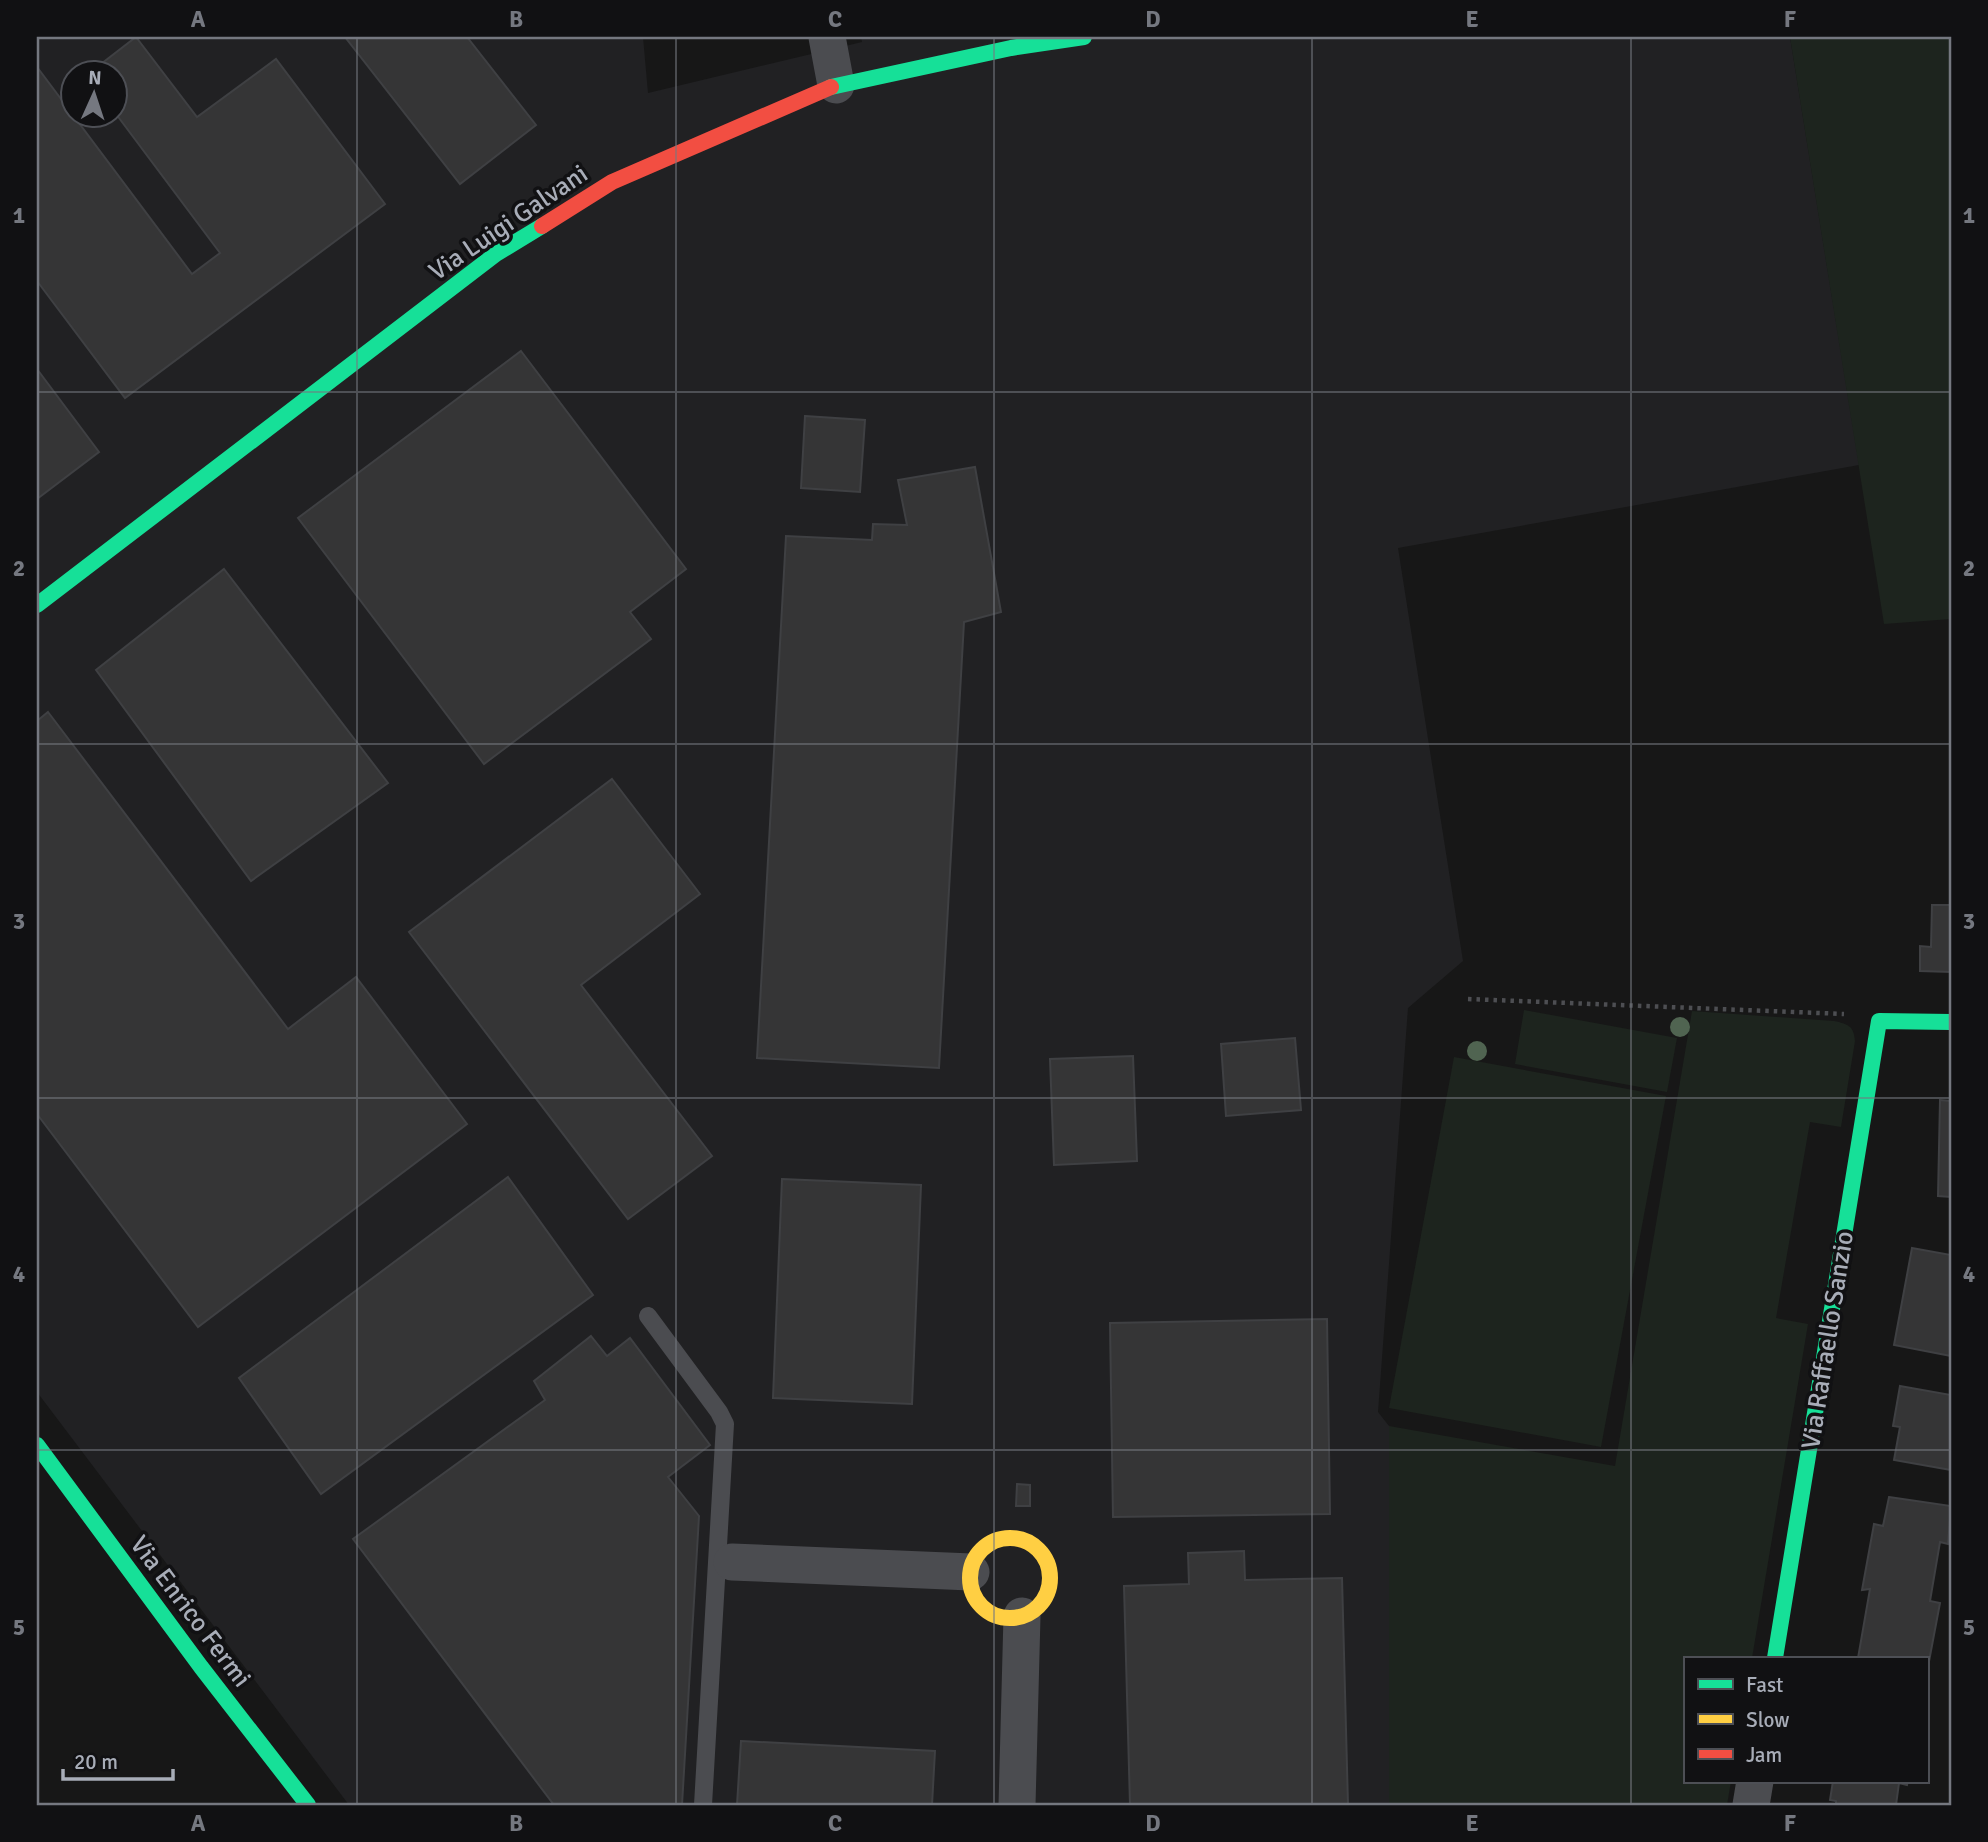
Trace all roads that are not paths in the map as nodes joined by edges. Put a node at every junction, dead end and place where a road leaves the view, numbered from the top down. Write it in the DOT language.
graph roads {
  1 [pos="827,37"];
  2 [pos="1084,37"];
  3 [pos="836,85"];
  4 [pos="37,605"];
  5 [pos="1951,1022"];
  6 [pos="648,1316"];
  7 [pos="37,1445"];
  8 [pos="732,1562"];
  9 [pos="971,1572"];
  10 [pos="1022,1616"];
  11 [pos="1775,1657"];
  12 [pos="1755,1783"];
  13 [pos="308,1805"];
  14 [pos="703,1805"];
  15 [pos="1017,1805"];
  16 [pos="1751,1805"];
  1 -- 3 [label="street"];
  2 -- 3 [label="street, Via Luigi Galvani"];
  3 -- 4 [label="street, Via Luigi Galvani"];
  5 -- 11 [label="street, Via Raffaello Sanzio"];
  6 -- 14 [label="lane"];
  7 -- 13 [label="street, Via Enrico Fermi"];
  8 -- 9 [label="street"];
  9 -- 10 [label="street"];
  9 -- 10 [label="street"];
  10 -- 15 [label="street"];
  12 -- 16 [label="street"];
}
